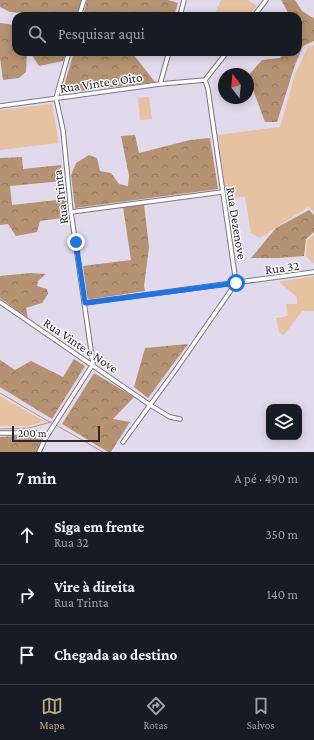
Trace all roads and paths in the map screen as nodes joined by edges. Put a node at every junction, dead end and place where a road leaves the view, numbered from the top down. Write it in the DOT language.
graph roads {
  1 [pos="84,0"];
  2 [pos="184,0"];
  3 [pos="266,0"];
  4 [pos="81,12"];
  5 [pos="181,12"];
  6 [pos="257,12"];
  7 [pos="68,56"];
  8 [pos="168,56"];
  9 [pos="224,56"];
  10 [pos="205,80"];
  11 [pos="160,84"];
  12 [pos="56,98"];
  13 [pos="0,106"];
  14 [pos="222,192"];
  15 [pos="71,212"];
  16 [pos="314,272"];
  17 [pos="236,283"];
  18 [pos="0,302"];
  19 [pos="85,303"];
  20 [pos="92,364"];
  21 [pos="150,405"];
  22 [pos="180,419"];
  23 [pos="0,433"];
  24 [pos="44,440"];
  25 [pos="123,442"];
  26 [pos="39,452"];
  1 -- 4 [label="street"];
  2 -- 5 [label="street"];
  3 -- 6 [label="street"];
  7 -- 12 [label="street"];
  8 -- 11 [label="street"];
  9 -- 10 [label="street"];
  10 -- 11 [label="street, Rua Vinte e Oito"];
  10 -- 14 [label="street, Rua Dezenove"];
  11 -- 12 [label="street, Rua Vinte e Oito"];
  12 -- 13 [label="street, Rua Vinte e Oito"];
  12 -- 15 [label="street, Rua Trinta"];
  14 -- 15 [label="street"];
  14 -- 17 [label="street, Rua Dezenove"];
  15 -- 19 [label="street, Rua Trinta"];
  16 -- 17 [label="street, Rua 32"];
  17 -- 19 [label="street, Rua 32"];
  17 -- 21 [label="street"];
  18 -- 20 [label="street, Rua Vinte e Nove"];
  19 -- 20 [label="street, Rua Trinta"];
  20 -- 21 [label="street, Rua Vinte e Nove"];
  20 -- 24 [label="street"];
  21 -- 22 [label="street, Rua Vinte e Nove"];
  21 -- 25 [label="street"];
  23 -- 24 [label="street"];
  24 -- 26 [label="street"];
}
